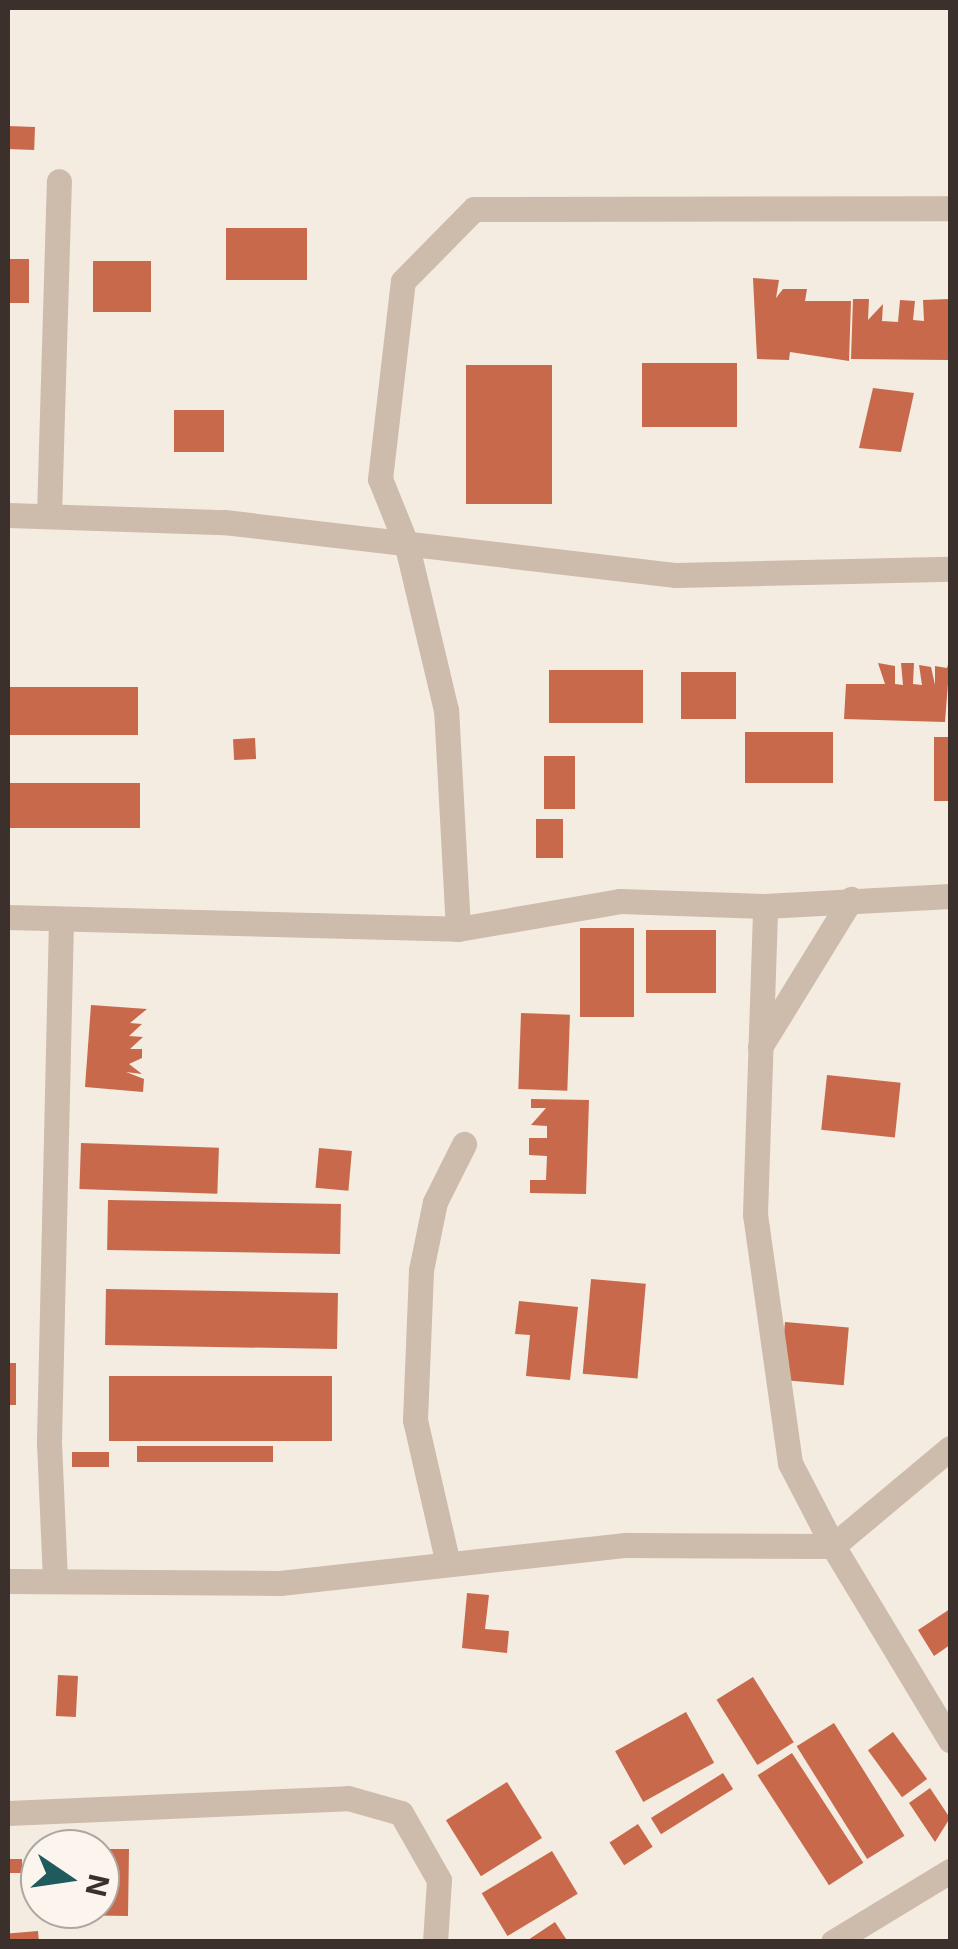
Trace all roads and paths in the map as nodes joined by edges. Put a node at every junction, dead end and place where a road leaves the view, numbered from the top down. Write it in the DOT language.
graph roads {
  1 [pos="59,181"];
  2 [pos="950,208"];
  3 [pos="49,514"];
  4 [pos="8,516"];
  5 [pos="407,546"];
  6 [pos="950,569"];
  7 [pos="950,896"];
  8 [pos="852,899"];
  9 [pos="765,906"];
  10 [pos="8,918"];
  11 [pos="61,921"];
  12 [pos="458,929"];
  13 [pos="760,1048"];
  14 [pos="464,1144"];
  15 [pos="950,1448"];
  16 [pos="833,1546"];
  17 [pos="448,1564"];
  18 [pos="8,1580"];
  19 [pos="55,1580"];
  20 [pos="950,1740"];
  21 [pos="8,1813"];
  22 [pos="950,1871"];
  23 [pos="435,1942"];
  24 [pos="833,1942"];
  1 -- 3 [label="street"];
  2 -- 5 [label="street"];
  3 -- 4 [label="street"];
  3 -- 5 [label="street"];
  5 -- 6 [label="street"];
  5 -- 12 [label="street"];
  7 -- 8 [label="street"];
  8 -- 9 [label="street"];
  8 -- 13 [label="street"];
  9 -- 12 [label="street"];
  9 -- 13 [label="street"];
  10 -- 11 [label="street"];
  11 -- 12 [label="street"];
  11 -- 19 [label="street"];
  13 -- 16 [label="street"];
  14 -- 17 [label="street"];
  15 -- 16 [label="street"];
  16 -- 17 [label="street"];
  16 -- 20 [label="street"];
  17 -- 19 [label="street"];
  18 -- 19 [label="street"];
  21 -- 23 [label="street"];
  22 -- 24 [label="street"];
}
